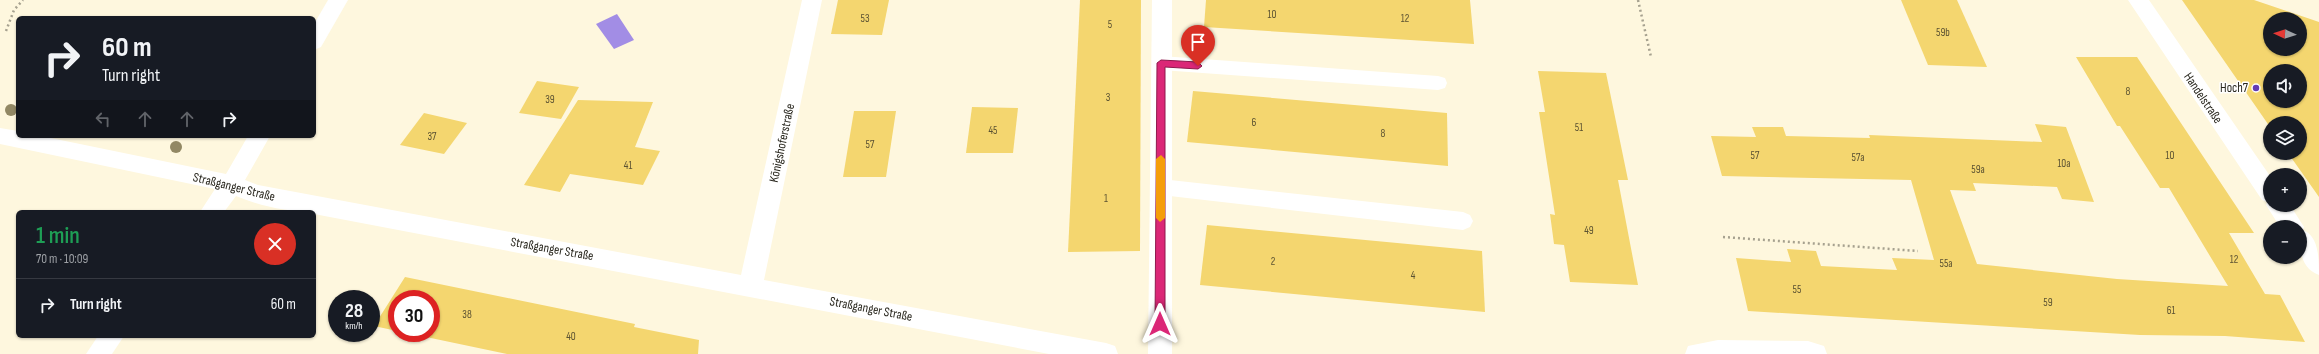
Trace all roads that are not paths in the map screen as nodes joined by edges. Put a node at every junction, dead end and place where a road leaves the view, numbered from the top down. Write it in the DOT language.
graph roads {
  1 [pos="338,0"];
  2 [pos="812,0"];
  3 [pos="1162,0"];
  4 [pos="2138,0"];
  5 [pos="316,38"];
  6 [pos="1161,63"];
  7 [pos="1438,83"];
  8 [pos="0,136"];
  9 [pos="259,138"];
  10 [pos="232,184"];
  11 [pos="2263,184"];
  12 [pos="1161,187"];
  13 [pos="212,210"];
  14 [pos="1463,221"];
  15 [pos="2307,248"];
  16 [pos="2319,265"];
  17 [pos="751,285"];
  18 [pos="110,338"];
  19 [pos="1708,353"];
  20 [pos="98,354"];
  21 [pos="1106,354"];
  22 [pos="1160,354"];
  23 [pos="1815,354"];
  1 -- 5 [label="street"];
  2 -- 17 [label="street, Königshoferstraße"];
  3 -- 6 [label="street"];
  4 -- 11 [label="street, Handelstraße"];
  6 -- 7 [label="lane"];
  6 -- 12 [label="street"];
  8 -- 10 [label="street, Straßganger Straße"];
  9 -- 10 [label="street"];
  10 -- 13 [label="street"];
  10 -- 17 [label="street, Straßganger Straße"];
  12 -- 14 [label="lane"];
  12 -- 22 [label="street"];
  15 -- 16 [label="street"];
  17 -- 21 [label="street, Straßganger Straße"];
  18 -- 20 [label="street"];
  19 -- 23 [label="street"];
}
